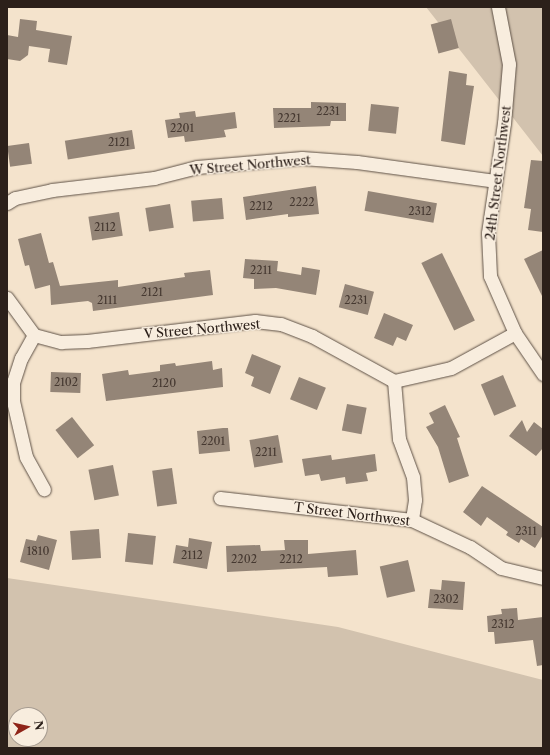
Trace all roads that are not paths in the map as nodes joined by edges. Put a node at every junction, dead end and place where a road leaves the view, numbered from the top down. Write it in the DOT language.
graph roads {
  1 [pos="498,7"];
  2 [pos="496,181"];
  3 [pos="7,203"];
  4 [pos="7,298"];
  5 [pos="515,333"];
  6 [pos="34,335"];
  7 [pos="543,374"];
  8 [pos="394,381"];
  9 [pos="44,489"];
  10 [pos="220,498"];
  11 [pos="412,520"];
  12 [pos="543,578"];
  1 -- 2 [label="street, 24th Street Northwest"];
  2 -- 3 [label="street, W Street Northwest"];
  2 -- 5 [label="street, 24th Street Northwest"];
  4 -- 6 [label="street"];
  5 -- 7 [label="street, 24th Street Northwest"];
  5 -- 8 [label="street"];
  6 -- 8 [label="street, V Street Northwest"];
  6 -- 9 [label="street"];
  8 -- 11 [label="street"];
  10 -- 11 [label="street, T Street Northwest"];
  11 -- 12 [label="street, T Street Northwest"];
}
